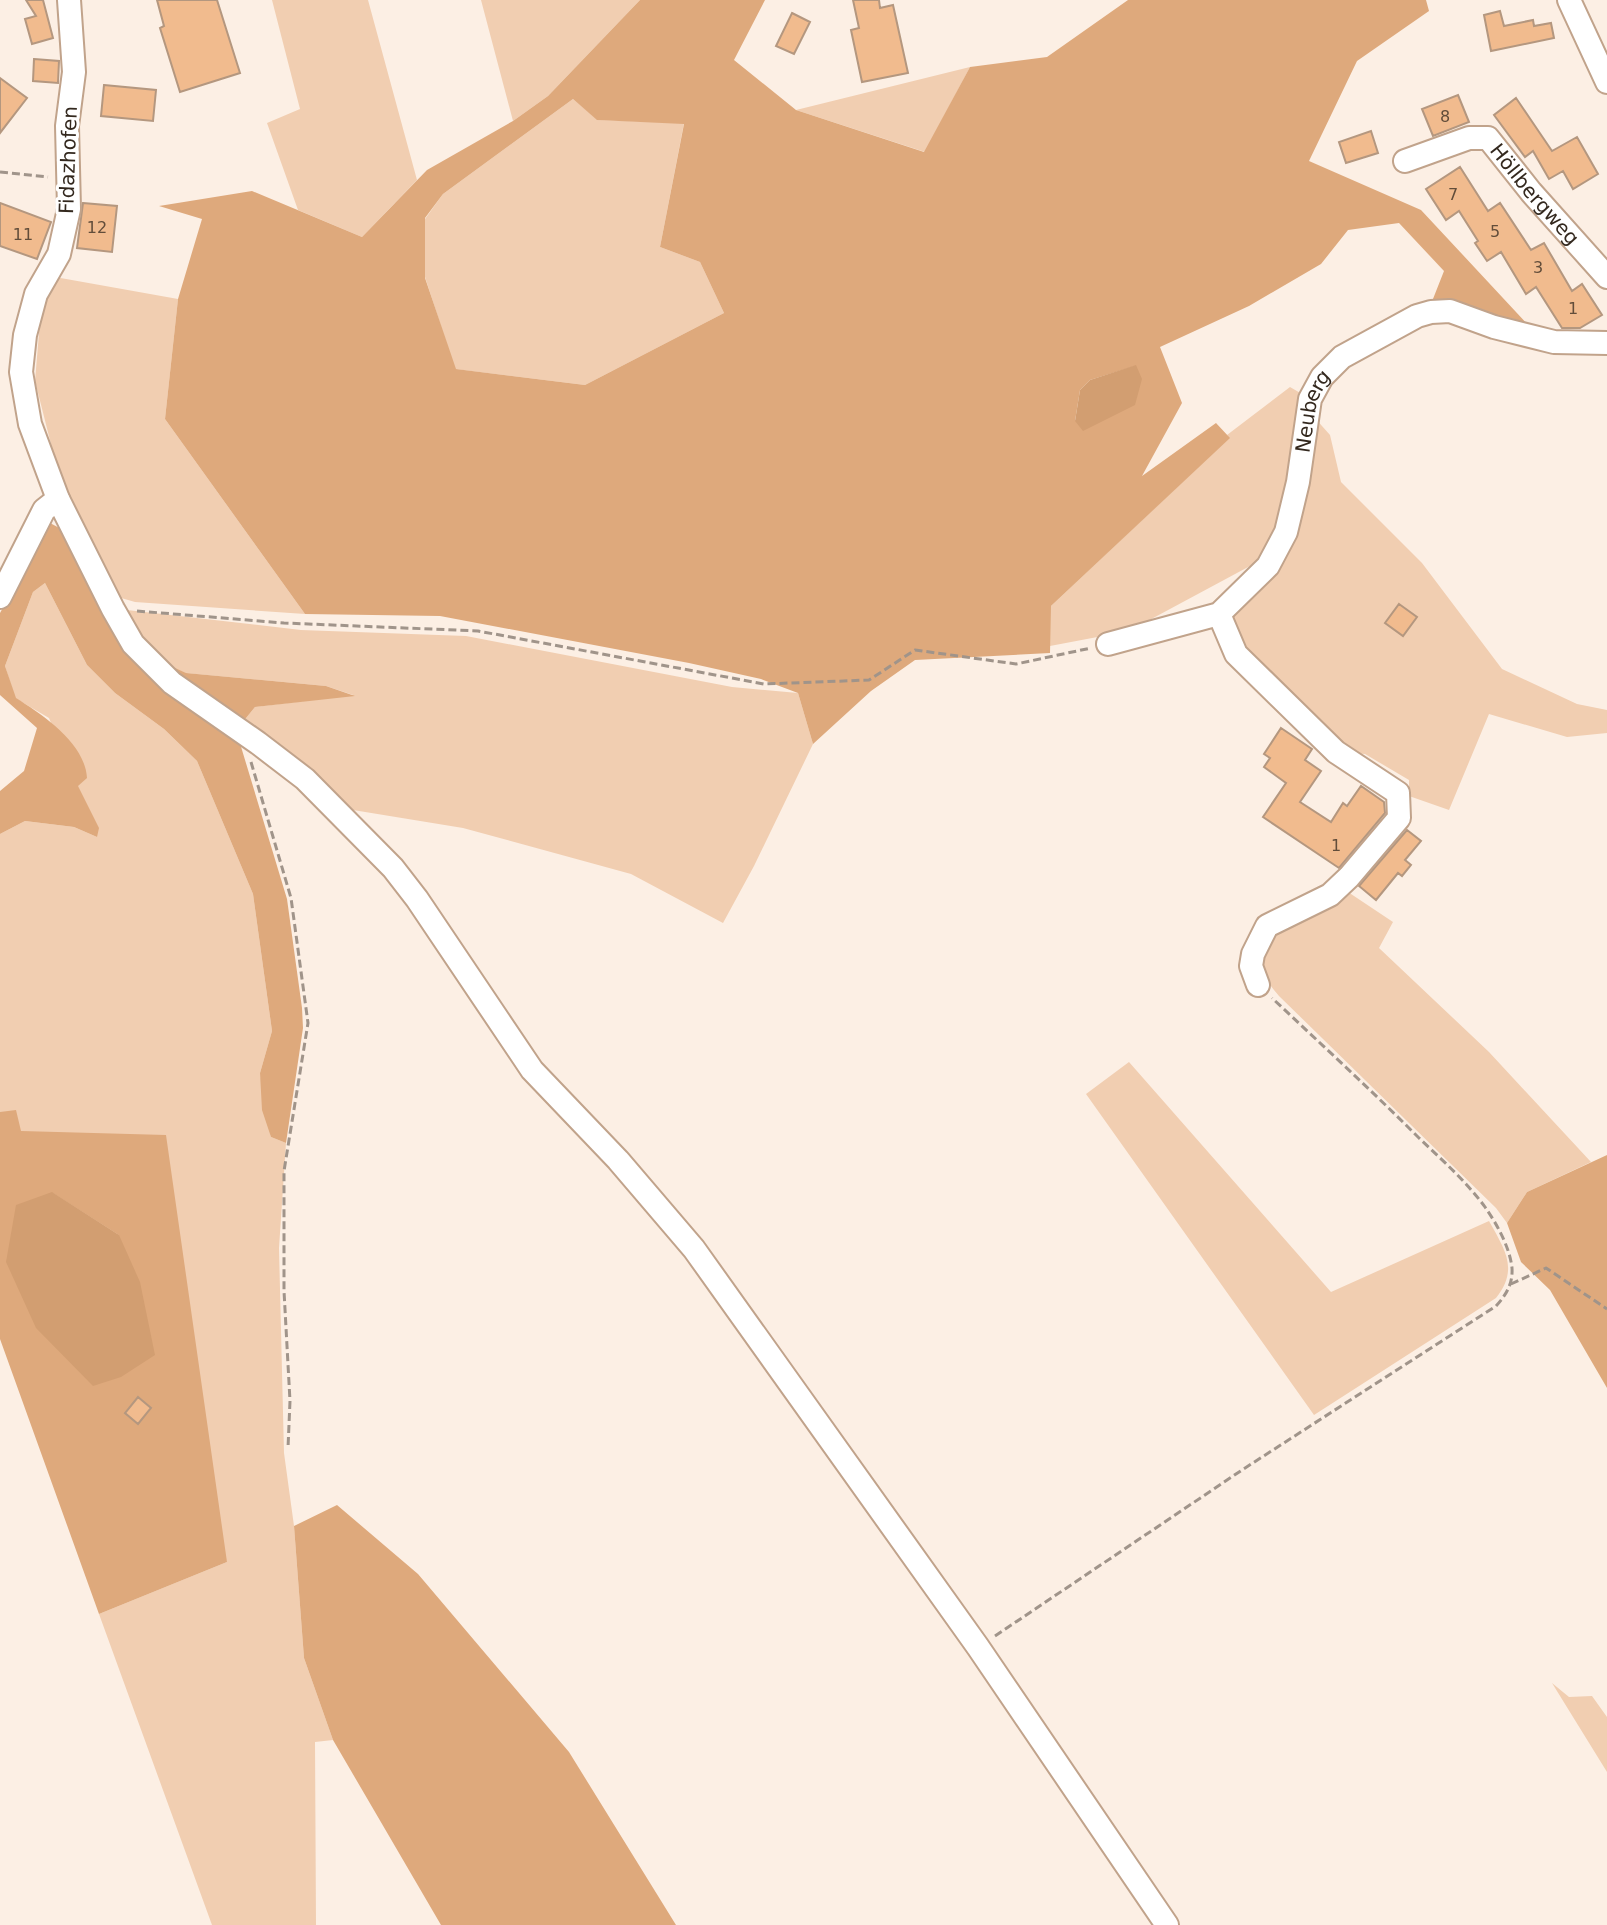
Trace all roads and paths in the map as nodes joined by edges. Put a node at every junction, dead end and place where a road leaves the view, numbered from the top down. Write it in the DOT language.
graph roads {
  1 [pos="1569,0"];
  2 [pos="72,1"];
  3 [pos="1607,82"];
  4 [pos="1405,161"];
  5 [pos="0,172"];
  6 [pos="68,177"];
  7 [pos="1607,277"];
  8 [pos="1607,343"];
  9 [pos="58,499"];
  10 [pos="0,597"];
  11 [pos="113,609"];
  12 [pos="1219,614"];
  13 [pos="1108,644"];
  14 [pos="251,762"];
  15 [pos="1258,985"];
  16 [pos="1511,1284"];
  17 [pos="1607,1309"];
  18 [pos="288,1448"];
  19 [pos="978,1647"];
  20 [pos="1167,1925"];
  1 -- 3 [label="street"];
  2 -- 6 [label="street, Fidazhofen"];
  4 -- 7 [label="street, Höllbergweg"];
  5 -- 6 [label="path"];
  6 -- 9 [label="street, Fidazhofen"];
  8 -- 12 [label="street, Neuberg"];
  9 -- 10 [label="street"];
  9 -- 11 [label="street, Fidazhofen"];
  11 -- 13 [label="path"];
  11 -- 19 [label="street, Fidazhofen"];
  12 -- 13 [label="street, Neuberg"];
  12 -- 15 [label="street"];
  14 -- 18 [label="path"];
  15 -- 16 [label="path"];
  16 -- 17 [label="path"];
  16 -- 19 [label="path"];
  19 -- 20 [label="street, Fidazhofen"];
}
